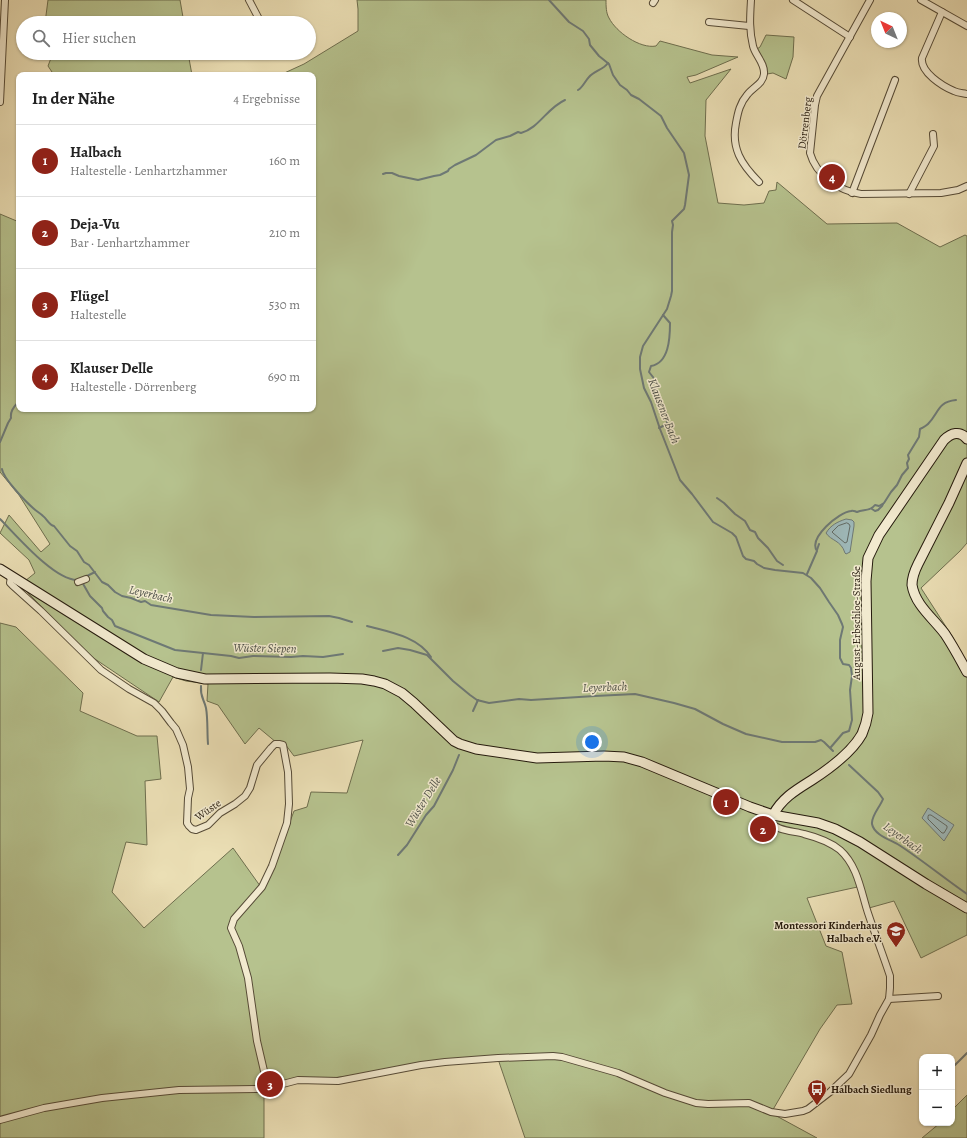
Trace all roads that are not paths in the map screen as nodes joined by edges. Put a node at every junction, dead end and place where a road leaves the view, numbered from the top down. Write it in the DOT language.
graph roads {
  1 [pos="5,0"];
  2 [pos="249,0"];
  3 [pos="751,0"];
  4 [pos="793,0"];
  5 [pos="870,0"];
  6 [pos="921,0"];
  7 [pos="942,12"];
  8 [pos="258,16"];
  9 [pos="709,22"];
  10 [pos="749,26"];
  11 [pos="967,26"];
  12 [pos="850,36"];
  13 [pos="895,80"];
  14 [pos="967,94"];
  15 [pos="0,102"];
  16 [pos="934,134"];
  17 [pos="759,182"];
  18 [pos="967,186"];
  19 [pos="852,193"];
  20 [pos="910,194"];
  21 [pos="967,439"];
  22 [pos="967,463"];
  23 [pos="0,568"];
  24 [pos="12,576"];
  25 [pos="86,579"];
  26 [pos="78,582"];
  27 [pos="967,672"];
  28 [pos="773,815"];
  29 [pos="967,908"];
  30 [pos="938,996"];
  31 [pos="889,999"];
  32 [pos="268,1088"];
  33 [pos="0,1120"];
  1 -- 15 [label="street"];
  2 -- 8 [label="street"];
  3 -- 10 [label="street"];
  4 -- 12 [label="street"];
  5 -- 12 [label="street, Dörrenberg"];
  6 -- 7 [label="street"];
  7 -- 11 [label="street"];
  7 -- 14 [label="street"];
  9 -- 10 [label="street"];
  10 -- 17 [label="street"];
  12 -- 19 [label="street, Dörrenberg"];
  13 -- 19 [label="street"];
  16 -- 20 [label="street"];
  18 -- 20 [label="street, Dörrenberg"];
  19 -- 20 [label="street, Dörrenberg"];
  21 -- 28 [label="main road, August-Erbschloe-Straße"];
  22 -- 27 [label="main road"];
  23 -- 24 [label="main road"];
  24 -- 28 [label="main road"];
  24 -- 32 [label="street, Wüste"];
  25 -- 26 [label="street"];
  28 -- 29 [label="main road"];
  28 -- 31 [label="street"];
  30 -- 31 [label="street"];
  31 -- 32 [label="street"];
  32 -- 33 [label="street"];
}
